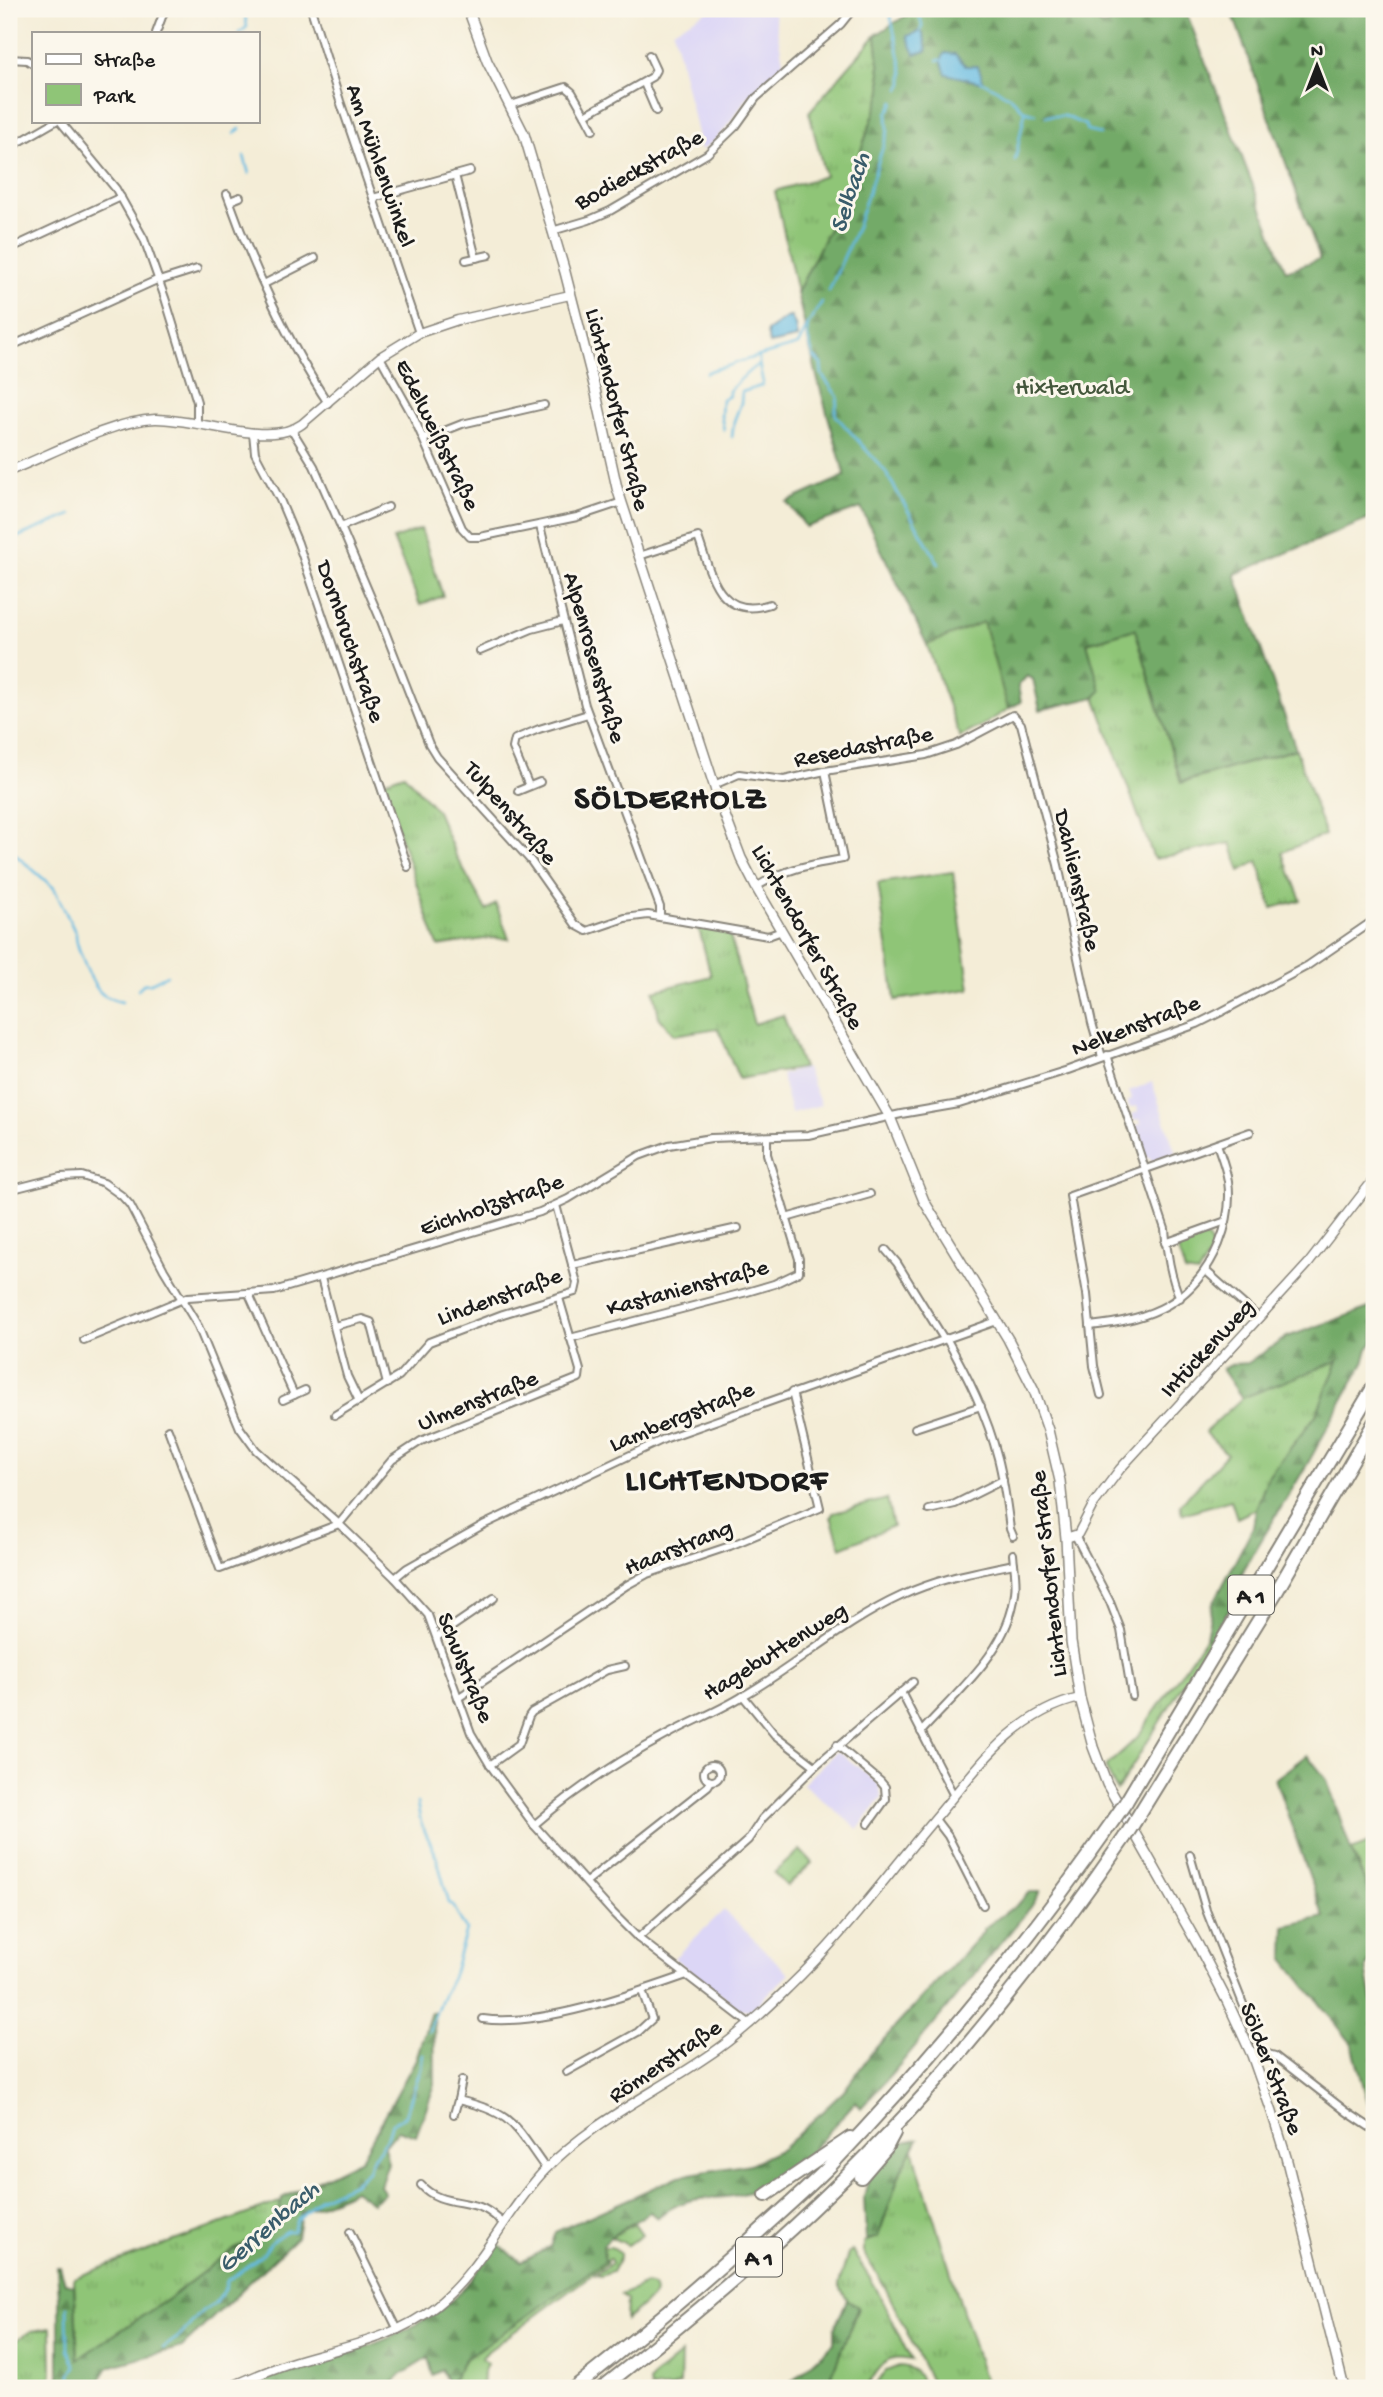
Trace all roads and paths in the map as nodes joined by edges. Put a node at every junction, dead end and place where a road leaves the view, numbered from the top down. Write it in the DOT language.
graph roads {
  1 [pos="166,9"];
  2 [pos="311,9"];
  3 [pos="468,9"];
  4 [pos="853,9"];
  5 [pos="156,32"];
  6 [pos="649,55"];
  7 [pos="9,59"];
  8 [pos="32,63"];
  9 [pos="644,83"];
  10 [pos="511,105"];
  11 [pos="656,111"];
  12 [pos="585,115"];
  13 [pos="56,122"];
  14 [pos="59,122"];
  15 [pos="593,130"];
  16 [pos="9,148"];
  17 [pos="470,171"];
  18 [pos="455,175"];
  19 [pos="121,197"];
  20 [pos="240,197"];
  21 [pos="373,198"];
  22 [pos="552,231"];
  23 [pos="9,249"];
  24 [pos="489,255"];
  25 [pos="315,258"];
  26 [pos="475,258"];
  27 [pos="466,260"];
  28 [pos="197,269"];
  29 [pos="159,280"];
  30 [pos="264,284"];
  31 [pos="570,295"];
  32 [pos="419,332"];
  33 [pos="9,347"];
  34 [pos="380,357"];
  35 [pos="328,402"];
  36 [pos="544,405"];
  37 [pos="197,422"];
  38 [pos="292,430"];
  39 [pos="253,433"];
  40 [pos="425,439"];
  41 [pos="9,471"];
  42 [pos="622,502"];
  43 [pos="388,507"];
  44 [pos="540,526"];
  45 [pos="341,527"];
  46 [pos="639,556"];
  47 [pos="770,604"];
  48 [pos="563,621"];
  49 [pos="480,651"];
  50 [pos="588,714"];
  51 [pos="1013,715"];
  52 [pos="825,771"];
  53 [pos="540,782"];
  54 [pos="714,785"];
  55 [pos="528,786"];
  56 [pos="518,791"];
  57 [pos="408,867"];
  58 [pos="756,887"];
  59 [pos="660,917"];
  60 [pos="1374,920"];
  61 [pos="782,931"];
  62 [pos="1105,1056"];
  63 [pos="890,1116"];
  64 [pos="1250,1132"];
  65 [pos="766,1138"];
  66 [pos="1217,1144"];
  67 [pos="1146,1169"];
  68 [pos="1374,1179"];
  69 [pos="9,1190"];
  70 [pos="870,1194"];
  71 [pos="556,1205"];
  72 [pos="786,1218"];
  73 [pos="1226,1221"];
  74 [pos="738,1228"];
  75 [pos="1165,1243"];
  76 [pos="886,1250"];
  77 [pos="572,1265"];
  78 [pos="1206,1271"];
  79 [pos="321,1278"];
  80 [pos="249,1294"];
  81 [pos="559,1298"];
  82 [pos="1180,1298"];
  83 [pos="181,1300"];
  84 [pos="1259,1318"];
  85 [pos="997,1321"];
  86 [pos="334,1326"];
  87 [pos="1090,1326"];
  88 [pos="570,1338"];
  89 [pos="945,1338"];
  90 [pos="84,1340"];
  91 [pos="387,1384"];
  92 [pos="1374,1386"];
  93 [pos="305,1390"];
  94 [pos="792,1392"];
  95 [pos="294,1395"];
  96 [pos="1101,1395"];
  97 [pos="283,1400"];
  98 [pos="359,1401"];
  99 [pos="981,1406"];
  100 [pos="335,1415"];
  101 [pos="1374,1423"];
  102 [pos="915,1428"];
  103 [pos="168,1429"];
  104 [pos="1003,1480"];
  105 [pos="929,1510"];
  106 [pos="339,1524"];
  107 [pos="1013,1536"];
  108 [pos="1071,1537"];
  109 [pos="1013,1555"];
  110 [pos="1014,1564"];
  111 [pos="395,1578"];
  112 [pos="494,1598"];
  113 [pos="437,1637"];
  114 [pos="625,1666"];
  115 [pos="913,1682"];
  116 [pos="901,1692"];
  117 [pos="743,1696"];
  118 [pos="1132,1696"];
  119 [pos="458,1698"];
  120 [pos="1080,1698"];
  121 [pos="921,1732"];
  122 [pos="837,1745"];
  123 [pos="490,1765"];
  124 [pos="815,1766"];
  125 [pos="711,1781"];
  126 [pos="1107,1784"];
  127 [pos="954,1796"];
  128 [pos="935,1819"];
  129 [pos="867,1824"];
  130 [pos="534,1825"];
  131 [pos="1190,1855"];
  132 [pos="586,1882"];
  133 [pos="983,1905"];
  134 [pos="638,1938"];
  135 [pos="684,1976"];
  136 [pos="642,1990"];
  137 [pos="482,2019"];
  138 [pos="750,2024"];
  139 [pos="1262,2052"];
  140 [pos="1252,2056"];
  141 [pos="566,2072"];
  142 [pos="462,2080"];
  143 [pos="458,2100"];
  144 [pos="454,2114"];
  145 [pos="905,2115"];
  146 [pos="862,2130"];
  147 [pos="1374,2130"];
  148 [pos="546,2169"];
  149 [pos="861,2177"];
  150 [pos="421,2185"];
  151 [pos="766,2195"];
  152 [pos="503,2223"];
  153 [pos="350,2232"];
  154 [pos="398,2330"];
  155 [pos="229,2388"];
  156 [pos="574,2388"];
  157 [pos="602,2388"];
  158 [pos="1344,2388"];
  1 -- 5 [label="street"];
  2 -- 21 [label="street, Am Mühlenwinkel"];
  3 -- 10 [label="main road, Lichtendorfer Straße"];
  4 -- 22 [label="street, Bodieckstraße"];
  6 -- 9 [label="street"];
  7 -- 8 [label="street"];
  9 -- 11 [label="street"];
  9 -- 12 [label="street"];
  10 -- 12 [label="street"];
  10 -- 22 [label="main road, Lichtendorfer Straße"];
  12 -- 15 [label="street"];
  13 -- 16 [label="street"];
  14 -- 19 [label="street"];
  17 -- 18 [label="street"];
  18 -- 21 [label="street"];
  18 -- 26 [label="street"];
  19 -- 23 [label="street"];
  19 -- 29 [label="street"];
  20 -- 30 [label="street"];
  21 -- 32 [label="street, Am Mühlenwinkel"];
  22 -- 31 [label="main road, Lichtendorfer Straße"];
  24 -- 26 [label="street"];
  25 -- 30 [label="street"];
  26 -- 27 [label="street"];
  28 -- 29 [label="street"];
  29 -- 33 [label="street"];
  29 -- 37 [label="street"];
  30 -- 35 [label="street"];
  31 -- 32 [label="street"];
  31 -- 42 [label="main road, Lichtendorfer Straße"];
  32 -- 34 [label="street"];
  34 -- 35 [label="street"];
  34 -- 40 [label="street, Edelweißstraße"];
  35 -- 38 [label="street"];
  36 -- 40 [label="street"];
  37 -- 39 [label="street"];
  37 -- 41 [label="street"];
  38 -- 39 [label="street"];
  38 -- 45 [label="street, Tulpenstraße"];
  39 -- 57 [label="street, Dornbruchstraße"];
  40 -- 44 [label="street, Edelweißstraße"];
  42 -- 44 [label="street, Edelweißstraße"];
  42 -- 46 [label="main road, Lichtendorfer Straße"];
  43 -- 45 [label="street"];
  44 -- 48 [label="street, Alpenrosenstraße"];
  45 -- 59 [label="street, Tulpenstraße"];
  46 -- 47 [label="street"];
  46 -- 54 [label="main road, Lichtendorfer Straße"];
  48 -- 49 [label="street"];
  48 -- 50 [label="street, Alpenrosenstraße"];
  50 -- 55 [label="street"];
  50 -- 59 [label="street, Alpenrosenstraße"];
  51 -- 52 [label="street, Resedastraße"];
  51 -- 62 [label="street, Dahlienstraße"];
  52 -- 54 [label="street, Resedastraße"];
  52 -- 58 [label="street"];
  53 -- 55 [label="street"];
  54 -- 58 [label="main road, Lichtendorfer Straße"];
  55 -- 56 [label="street"];
  58 -- 61 [label="main road, Lichtendorfer Straße"];
  59 -- 61 [label="street, Tulpenstraße"];
  60 -- 62 [label="street, Nelkenstraße"];
  61 -- 63 [label="main road, Lichtendorfer Straße"];
  62 -- 63 [label="street, Nelkenstraße"];
  62 -- 67 [label="street, Dahlienstraße"];
  63 -- 65 [label="street, Eichholzstraße"];
  63 -- 85 [label="main road, Lichtendorfer Straße"];
  64 -- 66 [label="street"];
  65 -- 71 [label="street, Eichholzstraße"];
  65 -- 72 [label="street, Kastanienstraße"];
  66 -- 67 [label="street"];
  66 -- 73 [label="street"];
  67 -- 75 [label="street, Dahlienstraße"];
  67 -- 87 [label="street"];
  68 -- 84 [label="street, Intückenweg"];
  69 -- 83 [label="street, Schulstraße"];
  70 -- 72 [label="street"];
  71 -- 77 [label="street, Lindenstraße"];
  71 -- 79 [label="street, Eichholzstraße"];
  72 -- 88 [label="street, Kastanienstraße"];
  73 -- 75 [label="street"];
  73 -- 78 [label="street"];
  74 -- 77 [label="street"];
  75 -- 82 [label="street, Dahlienstraße"];
  76 -- 89 [label="street"];
  77 -- 81 [label="street, Lindenstraße"];
  78 -- 82 [label="street"];
  78 -- 84 [label="street"];
  79 -- 80 [label="street, Eichholzstraße"];
  79 -- 86 [label="street"];
  80 -- 83 [label="street, Eichholzstraße"];
  80 -- 95 [label="street"];
  81 -- 88 [label="street, Ulmenstraße"];
  81 -- 91 [label="street, Lindenstraße"];
  82 -- 87 [label="street"];
  83 -- 90 [label="street, Eichholzstraße"];
  83 -- 106 [label="street, Schulstraße"];
  84 -- 108 [label="street, Intückenweg"];
  85 -- 89 [label="street, Lambergstraße"];
  85 -- 108 [label="main road, Lichtendorfer Straße"];
  86 -- 91 [label="street"];
  86 -- 98 [label="street"];
  87 -- 96 [label="street"];
  88 -- 106 [label="street, Ulmenstraße"];
  89 -- 94 [label="street, Lambergstraße"];
  89 -- 99 [label="street"];
  91 -- 98 [label="street, Lindenstraße"];
  92 -- 146 [label="highway, A 1, bridge"];
  93 -- 95 [label="street"];
  94 -- 111 [label="street, Lambergstraße"];
  94 -- 119 [label="street, Haarstrang"];
  95 -- 97 [label="street"];
  98 -- 100 [label="street, Lindenstraße"];
  99 -- 102 [label="street"];
  99 -- 104 [label="street"];
  101 -- 145 [label="highway, A 1, bridge"];
  103 -- 106 [label="street"];
  104 -- 105 [label="street"];
  104 -- 107 [label="street"];
  106 -- 111 [label="street, Schulstraße"];
  108 -- 118 [label="street"];
  108 -- 120 [label="main road, Lichtendorfer Straße"];
  109 -- 110 [label="street"];
  110 -- 117 [label="street, Hagebuttenweg"];
  110 -- 121 [label="street"];
  111 -- 113 [label="street, Schulstraße"];
  112 -- 113 [label="street"];
  113 -- 119 [label="street, Schulstraße"];
  114 -- 123 [label="street"];
  115 -- 116 [label="street"];
  116 -- 121 [label="street"];
  116 -- 122 [label="street"];
  117 -- 124 [label="street"];
  117 -- 130 [label="street, Hagebuttenweg"];
  119 -- 123 [label="street, Schulstraße"];
  120 -- 126 [label="main road, Lichtendorfer Straße"];
  120 -- 127 [label="street, Römerstraße"];
  121 -- 127 [label="street"];
  122 -- 124 [label="street"];
  122 -- 129 [label="street"];
  123 -- 130 [label="street, Schulstraße"];
  124 -- 134 [label="street"];
  125 -- 132 [label="street"];
  126 -- 140 [label="main road, Sölder Straße"];
  127 -- 128 [label="street, Römerstraße"];
  128 -- 133 [label="street"];
  128 -- 138 [label="street, Römerstraße"];
  130 -- 132 [label="street, Schulstraße"];
  131 -- 139 [label="street"];
  132 -- 134 [label="street, Schulstraße"];
  134 -- 135 [label="street, Schulstraße"];
  135 -- 136 [label="street"];
  135 -- 138 [label="street, Schulstraße"];
  136 -- 137 [label="street"];
  136 -- 141 [label="street"];
  138 -- 148 [label="street, Römerstraße"];
  139 -- 140 [label="street"];
  139 -- 147 [label="street"];
  140 -- 158 [label="main road, Sölder Straße"];
  142 -- 143 [label="street"];
  143 -- 144 [label="street"];
  143 -- 148 [label="street"];
  145 -- 149 [label="highway"];
  145 -- 157 [label="highway, A 1"];
  146 -- 151 [label="highway"];
  146 -- 156 [label="highway, A 1"];
  148 -- 152 [label="street, Römerstraße"];
  150 -- 152 [label="street"];
  152 -- 154 [label="street, Römerstraße"];
  153 -- 154 [label="street"];
  154 -- 155 [label="street, Römerstraße"];
}
